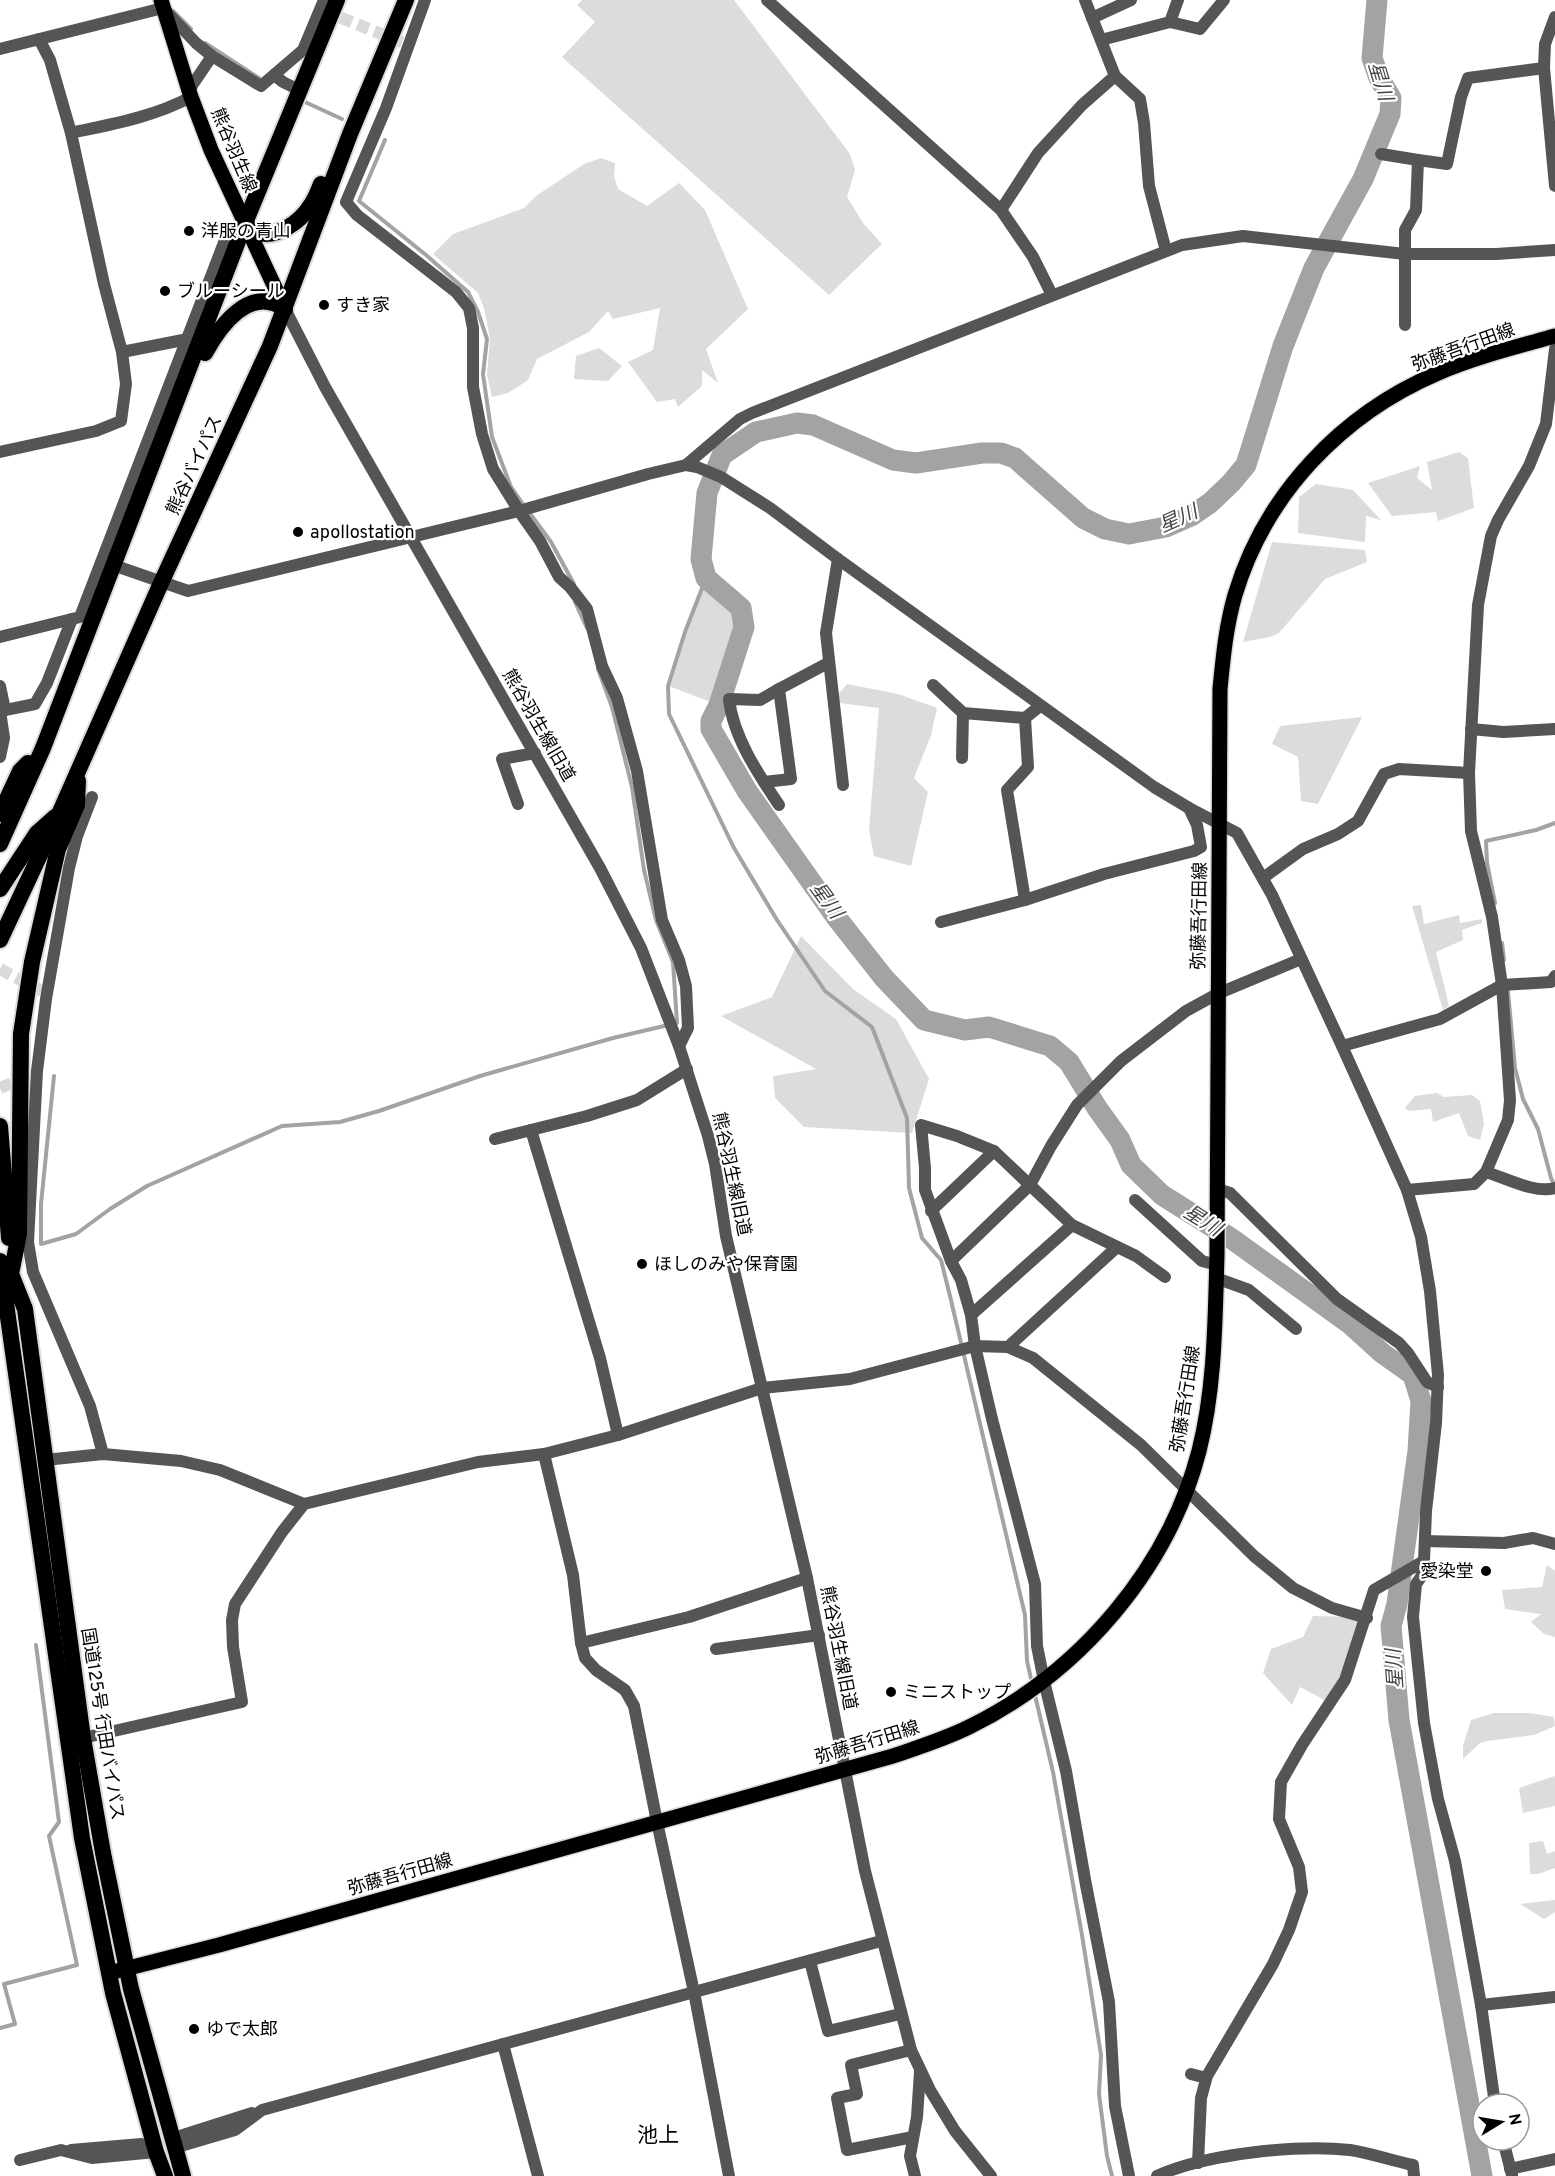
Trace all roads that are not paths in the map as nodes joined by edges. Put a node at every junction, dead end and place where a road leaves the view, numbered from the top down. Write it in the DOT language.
graph roads {
  1 [pos="324,0"];
  2 [pos="337,0"];
  3 [pos="406,0"];
  4 [pos="425,0"];
  5 [pos="767,0"];
  6 [pos="1085,0"];
  7 [pos="1131,0"];
  8 [pos="1178,0"];
  9 [pos="1224,0"];
  10 [pos="162,4"];
  11 [pos="1555,17"];
  12 [pos="1092,18"];
  13 [pos="1170,22"];
  14 [pos="39,39"];
  15 [pos="1101,40"];
  16 [pos="0,49"];
  17 [pos="212,56"];
  18 [pos="1544,68"];
  19 [pos="274,75"];
  20 [pos="1115,76"];
  21 [pos="299,90"];
  22 [pos="190,93"];
  23 [pos="71,133"];
  24 [pos="350,134"];
  25 [pos="1381,154"];
  26 [pos="1418,160"];
  27 [pos="1554,169"];
  28 [pos="1555,186"];
  29 [pos="1001,210"];
  30 [pos="245,224"];
  31 [pos="1555,250"];
  32 [pos="1166,251"];
  33 [pos="1405,254"];
  34 [pos="1052,295"];
  35 [pos="285,309"];
  36 [pos="1405,325"];
  37 [pos="1555,336"];
  38 [pos="188,339"];
  39 [pos="1555,349"];
  40 [pos="122,352"];
  41 [pos="178,400"];
  42 [pos="0,452"];
  43 [pos="691,466"];
  44 [pos="519,511"];
  45 [pos="412,537"];
  46 [pos="838,559"];
  47 [pos="112,565"];
  48 [pos="161,583"];
  49 [pos="72,620"];
  50 [pos="0,637"];
  51 [pos="828,663"];
  52 [pos="933,685"];
  53 [pos="0,686"];
  54 [pos="779,689"];
  55 [pos="1040,706"];
  56 [pos="2,710"];
  57 [pos="963,713"];
  58 [pos="1025,718"];
  59 [pos="1472,729"];
  60 [pos="1555,729"];
  61 [pos="44,748"];
  62 [pos="535,753"];
  63 [pos="0,757"];
  64 [pos="962,758"];
  65 [pos="78,771"];
  66 [pos="1469,774"];
  67 [pos="764,782"];
  68 [pos="843,785"];
  69 [pos="92,797"];
  70 [pos="518,804"];
  71 [pos="779,806"];
  72 [pos="1189,808"];
  73 [pos="60,812"];
  74 [pos="0,814"];
  75 [pos="1219,823"];
  76 [pos="0,844"];
  77 [pos="1263,878"];
  78 [pos="0,889"];
  79 [pos="1025,900"];
  80 [pos="941,922"];
  81 [pos="0,940"];
  82 [pos="1301,959"];
  83 [pos="1555,976"];
  84 [pos="1502,985"];
  85 [pos="1217,994"];
  86 [pos="679,1046"];
  87 [pos="1342,1046"];
  88 [pos="687,1070"];
  89 [pos="0,1126"];
  90 [pos="531,1130"];
  91 [pos="495,1139"];
  92 [pos="994,1151"];
  93 [pos="1486,1172"];
  94 [pos="1030,1185"];
  95 [pos="1555,1188"];
  96 [pos="1407,1190"];
  97 [pos="1218,1193"];
  98 [pos="1135,1200"];
  99 [pos="931,1210"];
  100 [pos="1072,1225"];
  101 [pos="1117,1247"];
  102 [pos="951,1261"];
  103 [pos="1217,1266"];
  104 [pos="6,1268"];
  105 [pos="1165,1277"];
  106 [pos="971,1315"];
  107 [pos="1296,1329"];
  108 [pos="975,1346"];
  109 [pos="1008,1347"];
  110 [pos="1438,1387"];
  111 [pos="762,1388"];
  112 [pos="618,1435"];
  113 [pos="103,1454"];
  114 [pos="544,1454"];
  115 [pos="45,1460"];
  116 [pos="1187,1489"];
  117 [pos="304,1504"];
  118 [pos="1425,1541"];
  119 [pos="1555,1544"];
  120 [pos="1423,1561"];
  121 [pos="807,1578"];
  122 [pos="1367,1618"];
  123 [pos="819,1635"];
  124 [pos="580,1643"];
  125 [pos="716,1649"];
  126 [pos="1044,1681"];
  127 [pos="83,1738"];
  128 [pos="844,1770"];
  129 [pos="657,1822"];
  130 [pos="881,1941"];
  131 [pos="810,1961"];
  132 [pos="126,1969"];
  133 [pos="109,1973"];
  134 [pos="694,1992"];
  135 [pos="1555,1997"];
  136 [pos="1481,2005"];
  137 [pos="900,2014"];
  138 [pos="503,2044"];
  139 [pos="910,2050"];
  140 [pos="920,2071"];
  141 [pos="1191,2074"];
  142 [pos="1206,2078"];
  143 [pos="1493,2092"];
  144 [pos="913,2137"];
  145 [pos="179,2142"];
  146 [pos="149,2148"];
  147 [pos="1506,2152"];
  148 [pos="1555,2159"];
  149 [pos="20,2160"];
  150 [pos="1198,2163"];
  151 [pos="1511,2172"];
  152 [pos="165,2176"];
  153 [pos="183,2176"];
  154 [pos="538,2176"];
  155 [pos="729,2176"];
  156 [pos="915,2176"];
  157 [pos="990,2176"];
  158 [pos="1129,2176"];
  159 [pos="1157,2176"];
  160 [pos="1414,2176"];
  1 -- 19 [label="street"];
  2 -- 21 [label="highway, 熊谷バイパス"];
  3 -- 24 [label="highway, 熊谷バイパス"];
  4 -- 44 [label="street"];
  5 -- 29 [label="street"];
  6 -- 12 [label="street"];
  7 -- 12 [label="street"];
  8 -- 13 [label="street"];
  9 -- 13 [label="street"];
  10 -- 14 [label="street"];
  10 -- 17 [label="street"];
  10 -- 22 [label="main road, 熊谷羽生線"];
  11 -- 18 [label="street"];
  12 -- 15 [label="street"];
  13 -- 15 [label="street"];
  14 -- 16 [label="street"];
  14 -- 23 [label="street"];
  15 -- 20 [label="street"];
  17 -- 19 [label="street"];
  17 -- 22 [label="street"];
  18 -- 26 [label="street"];
  18 -- 27 [label="street"];
  19 -- 21 [label="street"];
  20 -- 29 [label="street"];
  20 -- 32 [label="street"];
  21 -- 30 [label="highway, 熊谷バイパス"];
  22 -- 23 [label="street"];
  22 -- 30 [label="main road, 熊谷羽生線"];
  23 -- 40 [label="street"];
  24 -- 30 [label="highway"];
  24 -- 35 [label="highway, 熊谷バイパス"];
  25 -- 26 [label="street"];
  26 -- 33 [label="street"];
  27 -- 28 [label="street"];
  29 -- 34 [label="street"];
  30 -- 35 [label="main road, 熊谷羽生線"];
  30 -- 38 [label="street"];
  30 -- 41 [label="highway, 熊谷バイパス"];
  31 -- 33 [label="street"];
  32 -- 33 [label="street"];
  32 -- 34 [label="street"];
  33 -- 36 [label="street"];
  34 -- 43 [label="street"];
  35 -- 41 [label="highway"];
  35 -- 45 [label="street, 熊谷羽生線旧道"];
  35 -- 48 [label="highway, 熊谷バイパス"];
  37 -- 75 [label="main road, 弥藤吾行田線"];
  38 -- 40 [label="street"];
  38 -- 49 [label="street"];
  39 -- 59 [label="street"];
  40 -- 42 [label="street"];
  41 -- 47 [label="highway, 熊谷バイパス"];
  43 -- 44 [label="street"];
  43 -- 46 [label="street"];
  44 -- 45 [label="street"];
  44 -- 86 [label="street"];
  45 -- 48 [label="street"];
  45 -- 62 [label="street, 熊谷羽生線旧道"];
  46 -- 51 [label="street"];
  46 -- 55 [label="street"];
  47 -- 48 [label="street"];
  47 -- 61 [label="highway, 熊谷バイパス"];
  48 -- 65 [label="highway, 熊谷バイパス"];
  49 -- 50 [label="street"];
  49 -- 56 [label="street"];
  51 -- 54 [label="street"];
  51 -- 68 [label="street"];
  52 -- 57 [label="street"];
  53 -- 56 [label="street"];
  54 -- 67 [label="street"];
  54 -- 67 [label="street"];
  55 -- 58 [label="street"];
  55 -- 72 [label="street"];
  56 -- 63 [label="street"];
  57 -- 58 [label="street"];
  57 -- 64 [label="street"];
  58 -- 79 [label="street"];
  59 -- 60 [label="street"];
  59 -- 66 [label="street"];
  61 -- 74 [label="highway"];
  61 -- 76 [label="highway, 熊谷バイパス"];
  62 -- 70 [label="street"];
  62 -- 86 [label="street, 熊谷羽生線旧道"];
  65 -- 73 [label="highway, 熊谷バイパス"];
  65 -- 104 [label="highway"];
  66 -- 77 [label="street"];
  66 -- 84 [label="street"];
  67 -- 71 [label="street"];
  69 -- 113 [label="street"];
  72 -- 75 [label="street"];
  72 -- 79 [label="street"];
  73 -- 78 [label="highway"];
  73 -- 81 [label="highway, 熊谷バイパス"];
  75 -- 77 [label="street"];
  75 -- 85 [label="main road, 弥藤吾行田線"];
  77 -- 82 [label="street"];
  79 -- 80 [label="street"];
  82 -- 85 [label="street"];
  82 -- 87 [label="street"];
  83 -- 84 [label="street"];
  84 -- 87 [label="street"];
  84 -- 93 [label="street"];
  85 -- 94 [label="street"];
  85 -- 97 [label="main road, 弥藤吾行田線"];
  86 -- 88 [label="street, 熊谷羽生線旧道"];
  87 -- 96 [label="street"];
  88 -- 90 [label="street"];
  88 -- 111 [label="street, 熊谷羽生線旧道"];
  89 -- 104 [label="highway, 国道125号 行田バイパス"];
  90 -- 91 [label="street"];
  90 -- 112 [label="street"];
  92 -- 94 [label="street"];
  92 -- 99 [label="street"];
  92 -- 99 [label="street"];
  93 -- 95 [label="street"];
  93 -- 96 [label="street"];
  94 -- 100 [label="street"];
  94 -- 102 [label="street"];
  96 -- 110 [label="street"];
  97 -- 103 [label="main road, 弥藤吾行田線"];
  97 -- 110 [label="street"];
  98 -- 103 [label="street"];
  99 -- 102 [label="street"];
  100 -- 101 [label="street"];
  100 -- 106 [label="street"];
  101 -- 105 [label="street"];
  101 -- 109 [label="street"];
  102 -- 106 [label="street"];
  103 -- 107 [label="street"];
  103 -- 116 [label="main road, 弥藤吾行田線"];
  104 -- 115 [label="highway, 国道125号 行田バイパス"];
  104 -- 133 [label="highway, 国道125号 行田バイパス"];
  106 -- 108 [label="street"];
  108 -- 109 [label="street"];
  108 -- 111 [label="street"];
  108 -- 126 [label="street"];
  109 -- 116 [label="street"];
  110 -- 118 [label="street"];
  111 -- 112 [label="street"];
  111 -- 121 [label="street, 熊谷羽生線旧道"];
  112 -- 114 [label="street"];
  113 -- 115 [label="street"];
  113 -- 117 [label="street"];
  114 -- 117 [label="street"];
  114 -- 124 [label="street"];
  115 -- 127 [label="highway, 国道125号 行田バイパス"];
  116 -- 122 [label="street"];
  116 -- 126 [label="main road, 弥藤吾行田線"];
  117 -- 127 [label="street"];
  118 -- 119 [label="street"];
  118 -- 120 [label="street"];
  120 -- 122 [label="street"];
  120 -- 136 [label="street"];
  121 -- 123 [label="street, 熊谷羽生線旧道"];
  121 -- 124 [label="street"];
  122 -- 142 [label="street"];
  123 -- 125 [label="street"];
  123 -- 128 [label="street, 熊谷羽生線旧道"];
  124 -- 129 [label="street"];
  126 -- 128 [label="main road, 弥藤吾行田線"];
  126 -- 158 [label="street"];
  127 -- 132 [label="highway, 国道125号 行田バイパス"];
  128 -- 129 [label="main road, 弥藤吾行田線"];
  128 -- 130 [label="street, 熊谷羽生線旧道"];
  129 -- 132 [label="main road, 弥藤吾行田線"];
  129 -- 134 [label="street"];
  130 -- 131 [label="street"];
  130 -- 137 [label="street, 熊谷羽生線旧道"];
  131 -- 134 [label="street"];
  131 -- 137 [label="street"];
  132 -- 133 [label="main road, 弥藤吾行田線"];
  132 -- 145 [label="highway, 国道125号 行田バイパス"];
  133 -- 146 [label="highway, 国道125号 行田バイパス"];
  134 -- 138 [label="street"];
  134 -- 155 [label="street"];
  135 -- 136 [label="street"];
  136 -- 143 [label="street"];
  137 -- 139 [label="street, 熊谷羽生線旧道"];
  138 -- 145 [label="street"];
  138 -- 154 [label="street"];
  139 -- 140 [label="street, 熊谷羽生線旧道"];
  139 -- 144 [label="street"];
  140 -- 144 [label="street"];
  140 -- 157 [label="street, 熊谷羽生線旧道"];
  141 -- 142 [label="street"];
  142 -- 150 [label="street"];
  144 -- 156 [label="street"];
  145 -- 153 [label="highway, 国道125号 行田バイパス"];
  146 -- 149 [label="street"];
  146 -- 152 [label="highway, 国道125号 行田バイパス"];
  147 -- 151 [label="street"];
  148 -- 151 [label="street"];
  150 -- 159 [label="street"];
  150 -- 160 [label="street"];
}
